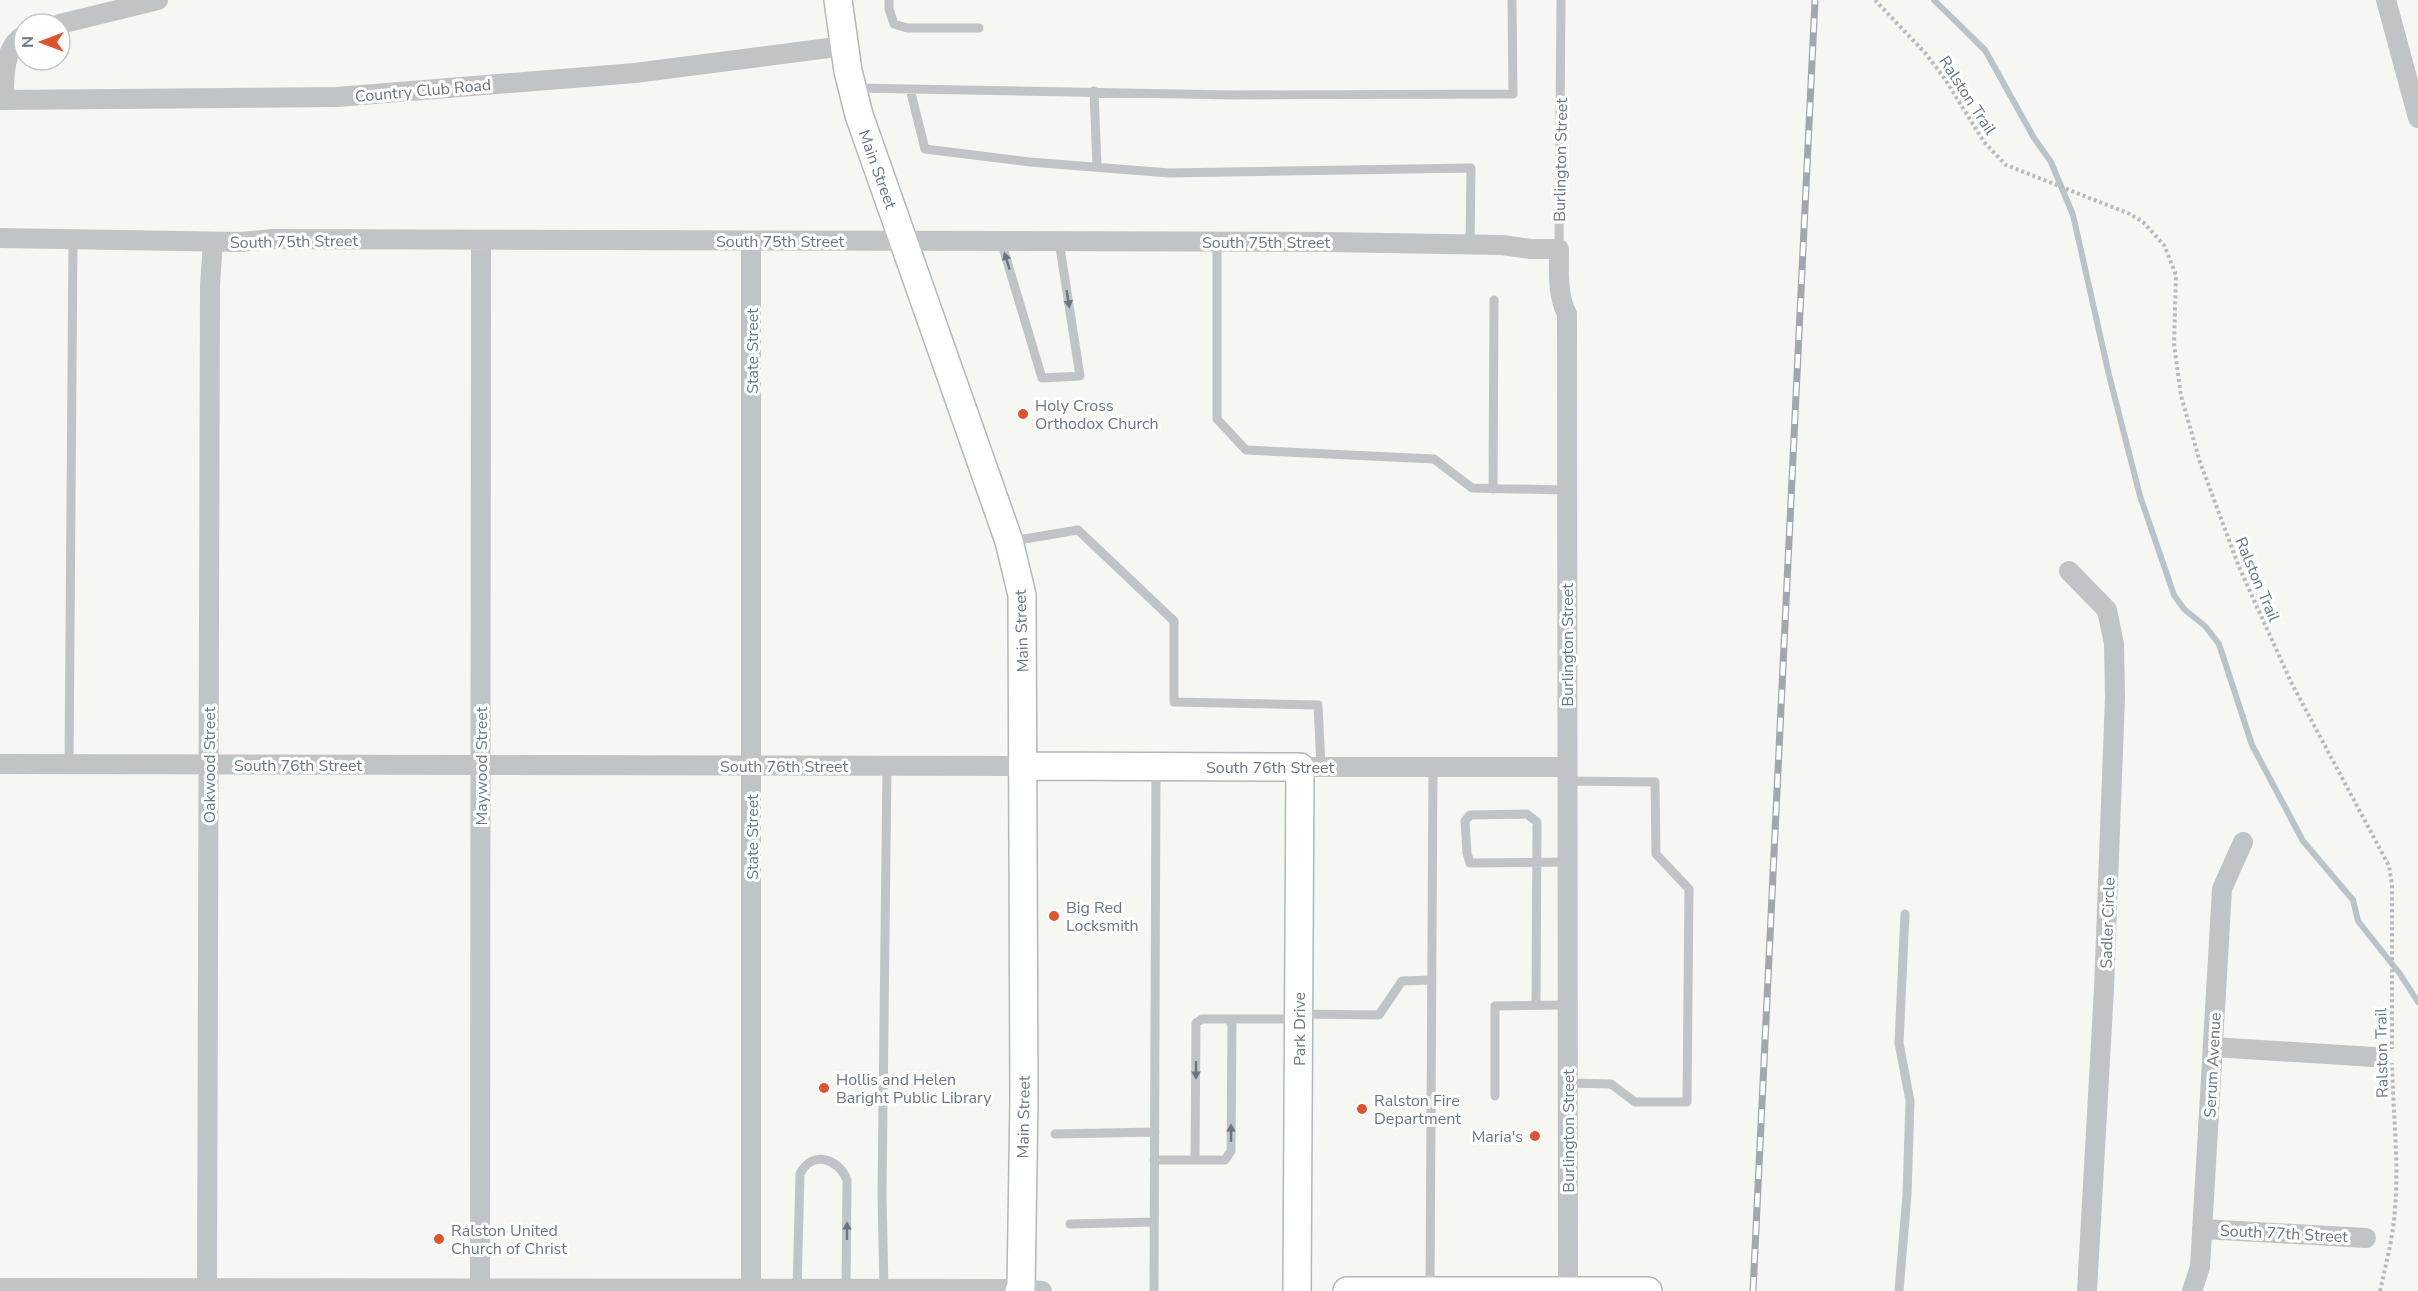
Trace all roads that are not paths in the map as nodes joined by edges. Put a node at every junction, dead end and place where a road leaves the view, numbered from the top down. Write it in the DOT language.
graph roads {
  1 [pos="158,0"];
  2 [pos="838,0"];
  3 [pos="889,0"];
  4 [pos="1512,0"];
  5 [pos="1561,0"];
  6 [pos="2386,0"];
  7 [pos="72,21"];
  8 [pos="979,28"];
  9 [pos="12,46"];
  10 [pos="844,46"];
  11 [pos="852,88"];
  12 [pos="909,89"];
  13 [pos="1094,91"];
  14 [pos="2,100"];
  15 [pos="2418,118"];
  16 [pos="1097,167"];
  17 [pos="0,238"];
  18 [pos="73,240"];
  19 [pos="481,241"];
  20 [pos="751,241"];
  21 [pos="904,241"];
  22 [pos="1002,241"];
  23 [pos="1059,241"];
  24 [pos="213,242"];
  25 [pos="1217,242"];
  26 [pos="1470,244"];
  27 [pos="1559,249"];
  28 [pos="1494,300"];
  29 [pos="1493,489"];
  30 [pos="1566,490"];
  31 [pos="1009,541"];
  32 [pos="2069,571"];
  33 [pos="0,764"];
  34 [pos="69,765"];
  35 [pos="209,765"];
  36 [pos="481,765"];
  37 [pos="752,766"];
  38 [pos="887,766"];
  39 [pos="1023,766"];
  40 [pos="1156,766"];
  41 [pos="1311,767"];
  42 [pos="1433,767"];
  43 [pos="1567,774"];
  44 [pos="2243,842"];
  45 [pos="1538,862"];
  46 [pos="1568,862"];
  47 [pos="1905,914"];
  48 [pos="1432,980"];
  49 [pos="1536,1005"];
  50 [pos="1568,1005"];
  51 [pos="1299,1016"];
  52 [pos="1229,1019"];
  53 [pos="2213,1047"];
  54 [pos="2374,1057"];
  55 [pos="1568,1083"];
  56 [pos="1495,1096"];
  57 [pos="1155,1132"];
  58 [pos="1055,1134"];
  59 [pos="1154,1160"];
  60 [pos="1195,1160"];
  61 [pos="1154,1222"];
  62 [pos="1070,1224"];
  63 [pos="2202,1229"];
  64 [pos="2366,1238"];
  65 [pos="0,1288"];
  66 [pos="207,1290"];
  67 [pos="346,1290"];
  68 [pos="480,1290"];
  69 [pos="613,1290"];
  70 [pos="751,1290"];
  71 [pos="797,1290"];
  72 [pos="846,1290"];
  73 [pos="884,1290"];
  74 [pos="1025,1291"];
  75 [pos="1154,1291"];
  76 [pos="1297,1291"];
  77 [pos="1347,1291"];
  78 [pos="1430,1291"];
  79 [pos="1568,1291"];
  80 [pos="1634,1291"];
  81 [pos="1648,1291"];
  82 [pos="1899,1291"];
  83 [pos="2087,1291"];
  84 [pos="2192,1291"];
  1 -- 7 [label="street"];
  2 -- 10 [label="main road, Main Street"];
  3 -- 8 [label="lane"];
  4 -- 13 [label="lane"];
  5 -- 27 [label="lane, Burlington Street"];
  6 -- 15 [label="street"];
  9 -- 14 [label="street"];
  10 -- 11 [label="main road, Main Street"];
  10 -- 14 [label="street, Country Club Road"];
  11 -- 12 [label="lane"];
  11 -- 21 [label="main road, Main Street"];
  12 -- 13 [label="lane"];
  12 -- 16 [label="lane"];
  13 -- 16 [label="lane"];
  16 -- 26 [label="lane"];
  17 -- 18 [label="street, South 75th Street"];
  18 -- 24 [label="street, South 75th Street"];
  18 -- 34 [label="lane"];
  19 -- 20 [label="street, South 75th Street"];
  19 -- 24 [label="street, South 75th Street"];
  19 -- 36 [label="street, Maywood Street"];
  20 -- 21 [label="street, South 75th Street"];
  20 -- 37 [label="street, State Street"];
  21 -- 22 [label="street, South 75th Street"];
  21 -- 31 [label="main road, Main Street"];
  22 -- 23 [label="street, South 75th Street"];
  23 -- 22 [label="lane, one-way"];
  23 -- 25 [label="street, South 75th Street"];
  24 -- 35 [label="street, Oakwood Street"];
  25 -- 26 [label="street, South 75th Street"];
  25 -- 29 [label="lane"];
  26 -- 27 [label="street, South 75th Street"];
  27 -- 30 [label="street, Burlington Street"];
  28 -- 29 [label="lane"];
  29 -- 30 [label="lane"];
  30 -- 43 [label="street, Burlington Street"];
  31 -- 39 [label="main road, Main Street"];
  31 -- 41 [label="lane"];
  32 -- 83 [label="street, Sadler Circle"];
  33 -- 34 [label="street, South 76th Street"];
  34 -- 35 [label="street, South 76th Street"];
  35 -- 36 [label="street, South 76th Street"];
  35 -- 66 [label="street, Oakwood Street"];
  36 -- 37 [label="street, South 76th Street"];
  36 -- 68 [label="street, Maywood Street"];
  37 -- 38 [label="street, South 76th Street"];
  37 -- 70 [label="street, State Street"];
  38 -- 39 [label="street, South 76th Street"];
  38 -- 73 [label="lane"];
  39 -- 40 [label="main road, South 76th Street"];
  39 -- 74 [label="main road, Main Street"];
  40 -- 41 [label="main road, South 76th Street"];
  40 -- 57 [label="lane"];
  41 -- 42 [label="street, South 76th Street"];
  41 -- 51 [label="main road, Park Drive"];
  42 -- 43 [label="street, South 76th Street"];
  42 -- 48 [label="lane"];
  43 -- 46 [label="street, Burlington Street"];
  43 -- 55 [label="lane"];
  44 -- 53 [label="street, Serum Avenue"];
  45 -- 45 [label="lane"];
  45 -- 46 [label="lane"];
  45 -- 49 [label="lane"];
  46 -- 50 [label="street, Burlington Street"];
  47 -- 82 [label="lane"];
  48 -- 51 [label="lane"];
  48 -- 78 [label="lane"];
  49 -- 50 [label="lane"];
  49 -- 56 [label="lane"];
  50 -- 55 [label="street, Burlington Street"];
  51 -- 52 [label="lane"];
  51 -- 76 [label="main road, Park Drive"];
  52 -- 60 [label="lane, one-way"];
  60 -- 52 [label="lane, one-way"];
  53 -- 54 [label="street"];
  53 -- 63 [label="street, Serum Avenue"];
  55 -- 79 [label="street, Burlington Street"];
  57 -- 58 [label="lane"];
  57 -- 59 [label="lane"];
  59 -- 60 [label="lane"];
  59 -- 61 [label="lane"];
  61 -- 62 [label="lane"];
  61 -- 75 [label="lane"];
  63 -- 64 [label="street, South 77th Street"];
  63 -- 84 [label="street, Serum Avenue"];
  65 -- 66 [label="street"];
  66 -- 67 [label="street"];
  67 -- 68 [label="street"];
  68 -- 69 [label="street"];
  69 -- 70 [label="street"];
  70 -- 71 [label="street"];
  71 -- 72 [label="street"];
  72 -- 71 [label="lane, one-way"];
  72 -- 73 [label="street"];
  73 -- 74 [label="street"];
  77 -- 78 [label="main road"];
  78 -- 79 [label="main road"];
  79 -- 80 [label="main road"];
  80 -- 81 [label="main road"];
}
